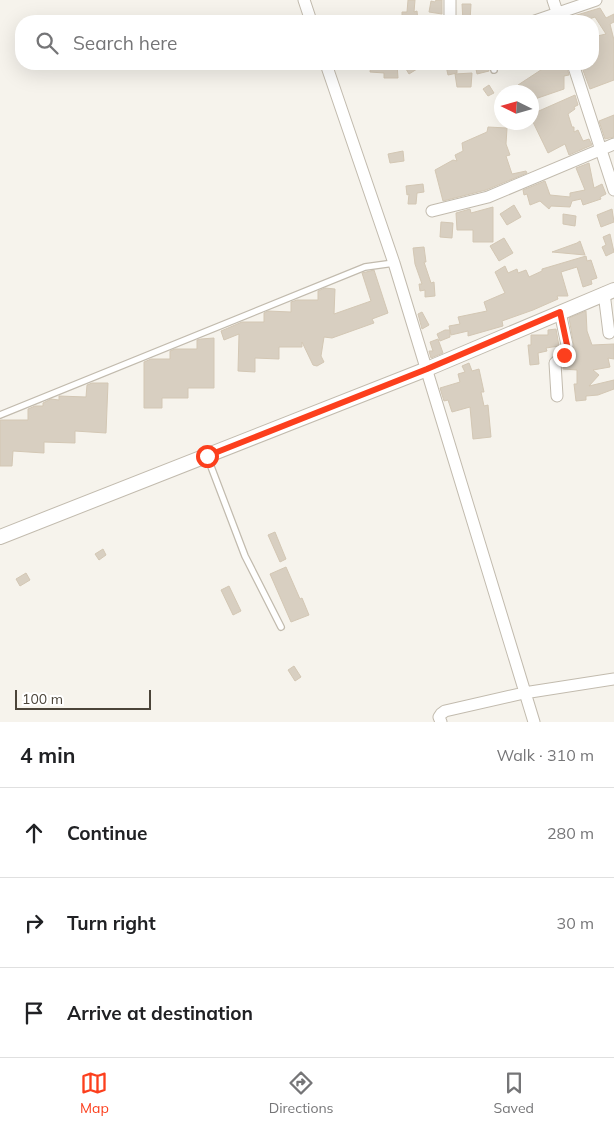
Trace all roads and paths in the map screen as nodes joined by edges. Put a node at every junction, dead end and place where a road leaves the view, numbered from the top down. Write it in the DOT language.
graph roads {
  1 [pos="304,0"];
  2 [pos="450,0"];
  3 [pos="553,0"];
  4 [pos="596,0"];
  5 [pos="309,15"];
  6 [pos="450,15"];
  7 [pos="558,15"];
  8 [pos="563,15"];
  9 [pos="328,70"];
  10 [pos="575,70"];
  11 [pos="614,144"];
  12 [pos="600,149"];
  13 [pos="614,190"];
  14 [pos="432,210"];
  15 [pos="394,263"];
  16 [pos="609,292"];
  17 [pos="560,312"];
  18 [pos="609,333"];
  19 [pos="427,369"];
  20 [pos="557,396"];
  21 [pos="0,415"];
  22 [pos="207,456"];
  23 [pos="0,537"];
  24 [pos="281,627"];
  25 [pos="614,679"];
  26 [pos="524,693"];
  27 [pos="441,722"];
  28 [pos="534,722"];
  1 -- 5 [label="street"];
  2 -- 6 [label="street"];
  3 -- 7 [label="street"];
  4 -- 8 [label="street"];
  9 -- 15 [label="street"];
  10 -- 12 [label="street"];
  11 -- 12 [label="street"];
  12 -- 13 [label="street"];
  12 -- 14 [label="street"];
  15 -- 19 [label="street"];
  15 -- 21 [label="lane"];
  16 -- 17 [label="street"];
  16 -- 18 [label="street"];
  17 -- 19 [label="street"];
  17 -- 20 [label="street"];
  19 -- 22 [label="street"];
  19 -- 26 [label="street"];
  22 -- 23 [label="street"];
  22 -- 24 [label="lane"];
  25 -- 26 [label="street"];
  26 -- 27 [label="street"];
  26 -- 28 [label="street"];
}
